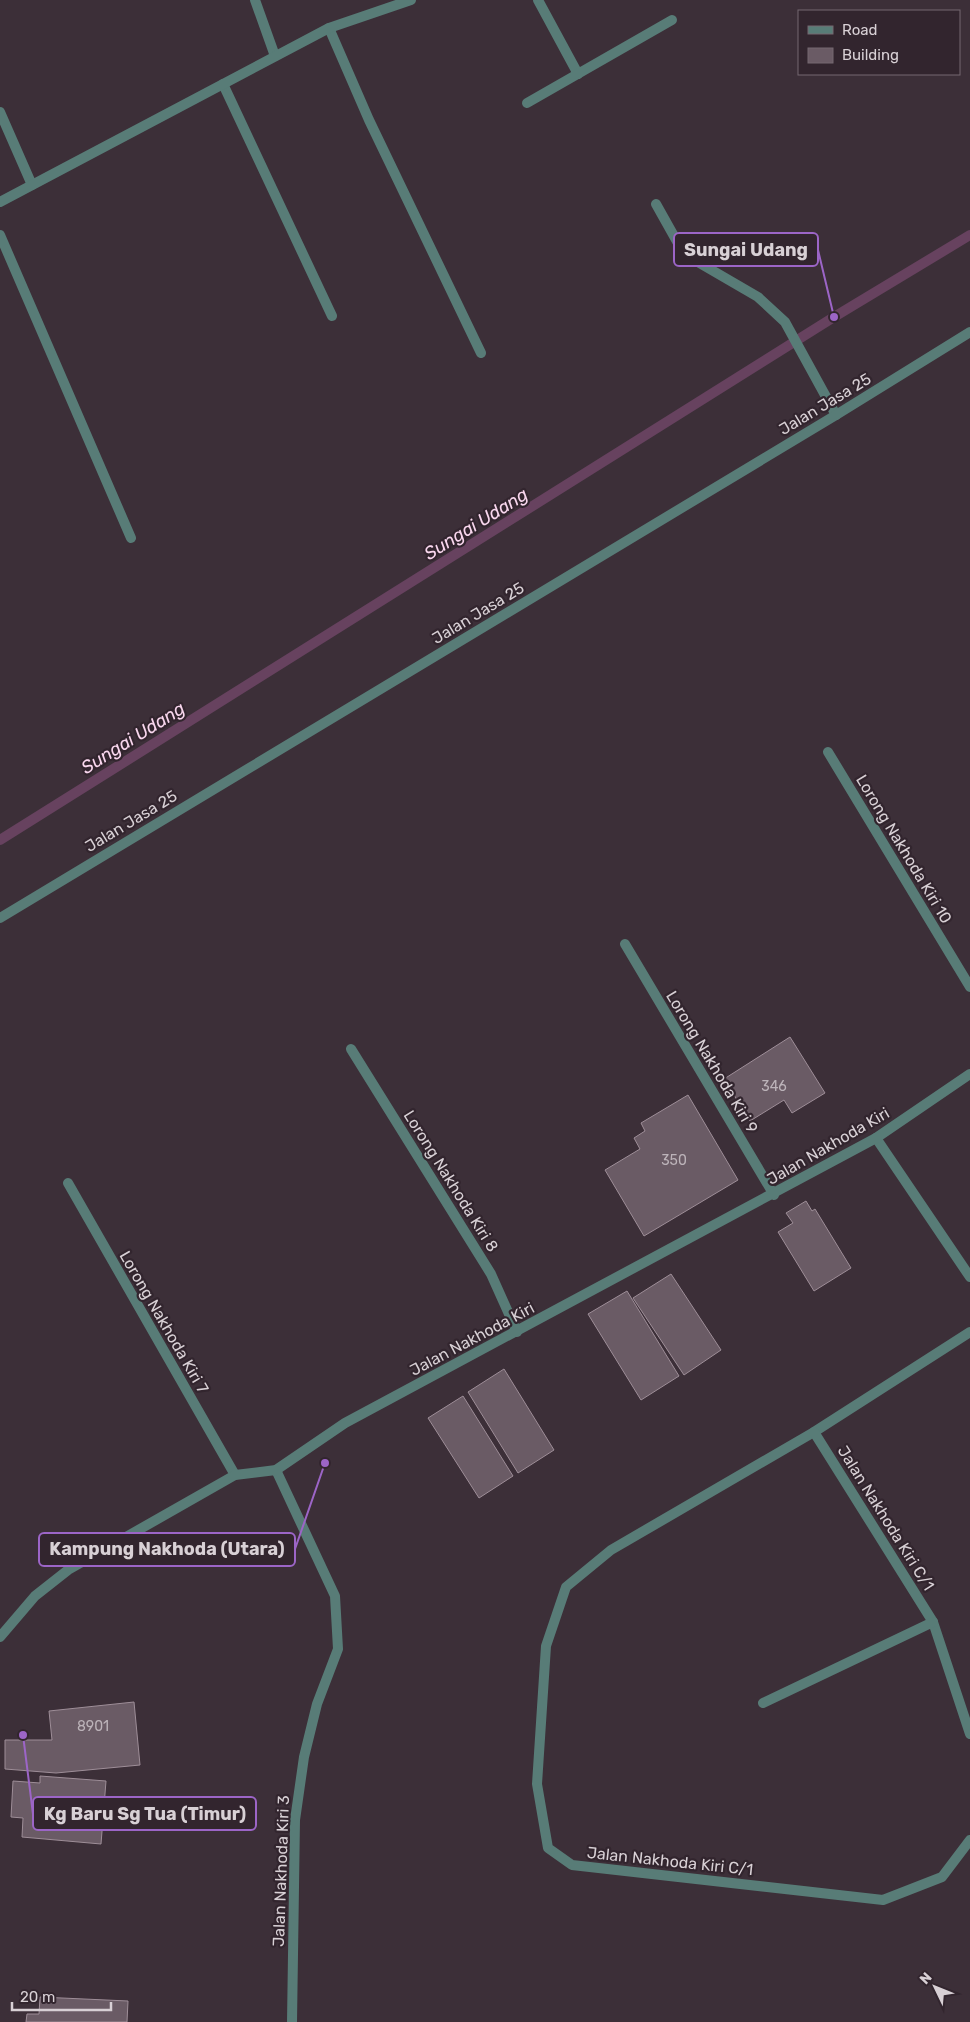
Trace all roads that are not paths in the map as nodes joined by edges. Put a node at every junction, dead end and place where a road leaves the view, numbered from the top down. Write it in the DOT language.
graph roads {
  1 [pos="255,0"];
  2 [pos="411,0"];
  3 [pos="538,0"];
  4 [pos="672,20"];
  5 [pos="329,28"];
  6 [pos="275,56"];
  7 [pos="578,74"];
  8 [pos="223,84"];
  9 [pos="527,103"];
  10 [pos="0,112"];
  11 [pos="32,186"];
  12 [pos="0,202"];
  13 [pos="656,204"];
  14 [pos="0,234"];
  15 [pos="332,316"];
  16 [pos="970,332"];
  17 [pos="481,353"];
  18 [pos="836,415"];
  19 [pos="131,538"];
  20 [pos="828,752"];
  21 [pos="0,918"];
  22 [pos="625,944"];
  23 [pos="970,987"];
  24 [pos="351,1049"];
  25 [pos="970,1074"];
  26 [pos="876,1138"];
  27 [pos="68,1183"];
  28 [pos="774,1195"];
  29 [pos="970,1277"];
  30 [pos="517,1332"];
  31 [pos="970,1332"];
  32 [pos="814,1432"];
  33 [pos="276,1470"];
  34 [pos="235,1475"];
  35 [pos="933,1622"];
  36 [pos="0,1637"];
  37 [pos="763,1704"];
  38 [pos="970,1734"];
  39 [pos="970,1840"];
  40 [pos="292,2022"];
  1 -- 6 [label="street"];
  2 -- 5 [label="street"];
  3 -- 7 [label="street"];
  4 -- 7 [label="street"];
  5 -- 6 [label="street"];
  5 -- 17 [label="street"];
  6 -- 8 [label="street"];
  7 -- 9 [label="street"];
  8 -- 11 [label="street"];
  8 -- 15 [label="street"];
  10 -- 11 [label="street"];
  11 -- 12 [label="street"];
  13 -- 18 [label="street"];
  14 -- 19 [label="street"];
  16 -- 18 [label="street, Jalan Jasa 25"];
  18 -- 21 [label="street, Jalan Jasa 25"];
  20 -- 23 [label="street, Lorong Nakhoda Kiri 10"];
  22 -- 28 [label="street, Lorong Nakhoda Kiri 9"];
  24 -- 30 [label="street, Lorong Nakhoda Kiri 8"];
  25 -- 26 [label="street, Jalan Nakhoda Kiri"];
  26 -- 28 [label="street, Jalan Nakhoda Kiri"];
  26 -- 29 [label="street"];
  27 -- 34 [label="street, Lorong Nakhoda Kiri 7"];
  28 -- 30 [label="street, Jalan Nakhoda Kiri"];
  30 -- 33 [label="street, Jalan Nakhoda Kiri"];
  31 -- 32 [label="street, Jalan Nakhoda Kiri C/1"];
  32 -- 35 [label="street, Jalan Nakhoda Kiri C/1"];
  32 -- 39 [label="street, Jalan Nakhoda Kiri C/1"];
  33 -- 34 [label="street, Jalan Nakhoda Kiri"];
  33 -- 40 [label="street, Jalan Nakhoda Kiri 3"];
  34 -- 36 [label="street, Jalan Nakhoda Kiri"];
  35 -- 37 [label="street"];
  35 -- 38 [label="street, Jalan Nakhoda Kiri C/1"];
}
